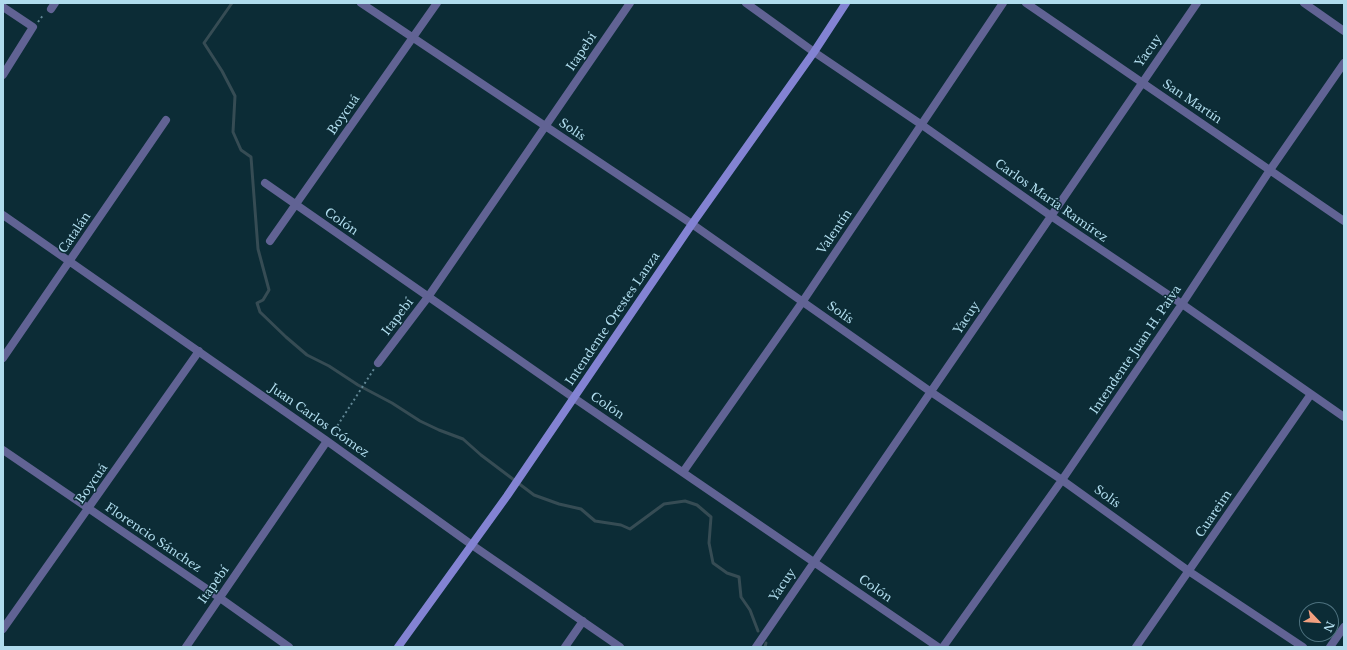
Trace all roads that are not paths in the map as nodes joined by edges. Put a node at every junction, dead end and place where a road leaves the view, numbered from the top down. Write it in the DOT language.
graph roads {
  1 [pos="361,3"];
  2 [pos="437,3"];
  3 [pos="630,3"];
  4 [pos="746,3"];
  5 [pos="846,3"];
  6 [pos="1003,3"];
  7 [pos="1026,3"];
  8 [pos="1197,3"];
  9 [pos="1304,3"];
  10 [pos="3,7"];
  11 [pos="1344,31"];
  12 [pos="413,39"];
  13 [pos="814,52"];
  14 [pos="1344,63"];
  15 [pos="3,75"];
  16 [pos="1142,82"];
  17 [pos="166,120"];
  18 [pos="922,125"];
  19 [pos="546,127"];
  20 [pos="1270,170"];
  21 [pos="265,183"];
  22 [pos="296,204"];
  23 [pos="3,215"];
  24 [pos="1051,216"];
  25 [pos="1344,221"];
  26 [pos="692,224"];
  27 [pos="270,241"];
  28 [pos="70,261"];
  29 [pos="428,297"];
  30 [pos="803,301"];
  31 [pos="1182,304"];
  32 [pos="199,351"];
  33 [pos="3,358"];
  34 [pos="378,363"];
  35 [pos="931,392"];
  36 [pos="1311,394"];
  37 [pos="574,398"];
  38 [pos="1344,417"];
  39 [pos="327,442"];
  40 [pos="3,450"];
  41 [pos="683,472"];
  42 [pos="1062,480"];
  43 [pos="89,508"];
  44 [pos="472,544"];
  45 [pos="814,562"];
  46 [pos="1190,572"];
  47 [pos="220,598"];
  48 [pos="583,621"];
  49 [pos="1344,627"];
  50 [pos="3,629"];
  51 [pos="186,647"];
  52 [pos="289,647"];
  53 [pos="398,647"];
  54 [pos="565,647"];
  55 [pos="620,647"];
  56 [pos="756,647"];
  57 [pos="938,647"];
  58 [pos="943,647"];
  59 [pos="1136,647"];
  60 [pos="1303,647"];
  61 [pos="1330,647"];
  1 -- 12 [label="street, Solís"];
  2 -- 12 [label="street, Boycuá"];
  3 -- 19 [label="street, Itapebí"];
  4 -- 13 [label="street, Carlos María Ramírez"];
  5 -- 13 [label="street, Intendente Orestes Lanza"];
  6 -- 18 [label="street, Valentín"];
  7 -- 16 [label="street, San Martín"];
  8 -- 16 [label="street, Yacuy"];
  9 -- 11 [label="street"];
  10 -- 15 [label="street"];
  12 -- 19 [label="street, Solís"];
  12 -- 22 [label="street, Boycuá"];
  13 -- 18 [label="street, Carlos María Ramírez"];
  13 -- 26 [label="street, Intendente Orestes Lanza"];
  14 -- 20 [label="street, Intendente Juan H. Paiva"];
  16 -- 20 [label="street, San Martín"];
  16 -- 24 [label="street, Yacuy"];
  17 -- 28 [label="street, Catalán"];
  18 -- 24 [label="street, Carlos María Ramírez"];
  18 -- 30 [label="street, Valentín"];
  19 -- 26 [label="street, Solís"];
  19 -- 29 [label="street, Itapebí"];
  20 -- 25 [label="street, San Martín"];
  20 -- 31 [label="street, Intendente Juan H. Paiva"];
  21 -- 22 [label="street, Colón"];
  22 -- 27 [label="street, Boycuá"];
  22 -- 29 [label="street, Colón"];
  23 -- 28 [label="street, Juan Carlos Gómez"];
  24 -- 31 [label="street, Carlos María Ramírez"];
  24 -- 35 [label="street, Yacuy"];
  26 -- 30 [label="street, Solís"];
  26 -- 37 [label="street, Intendente Orestes Lanza"];
  28 -- 32 [label="street, Juan Carlos Gómez"];
  28 -- 33 [label="street, Catalán"];
  29 -- 34 [label="street, Itapebí"];
  29 -- 37 [label="street, Colón"];
  30 -- 35 [label="street, Solís"];
  30 -- 41 [label="street, Valentín"];
  31 -- 36 [label="street, Carlos María Ramírez"];
  31 -- 42 [label="street, Intendente Juan H. Paiva"];
  32 -- 39 [label="street, Juan Carlos Gómez"];
  32 -- 43 [label="street, Boycuá"];
  35 -- 42 [label="street, Solís"];
  35 -- 45 [label="street, Yacuy"];
  36 -- 38 [label="street, Carlos María Ramírez"];
  36 -- 46 [label="street, Cuareim"];
  37 -- 41 [label="street, Colón"];
  37 -- 44 [label="street, Intendente Orestes Lanza"];
  39 -- 44 [label="street, Juan Carlos Gómez"];
  39 -- 47 [label="street, Itapebí"];
  40 -- 43 [label="street, Florencio Sánchez"];
  41 -- 45 [label="street, Colón"];
  42 -- 46 [label="street, Solís"];
  42 -- 58 [label="street, Intendente Juan H. Paiva"];
  43 -- 47 [label="street, Florencio Sánchez"];
  43 -- 50 [label="street, Boycuá"];
  44 -- 48 [label="street, Juan Carlos Gómez"];
  44 -- 53 [label="street, Intendente Orestes Lanza"];
  45 -- 56 [label="street, Yacuy"];
  45 -- 57 [label="street, Colón"];
  46 -- 59 [label="street, Cuareim"];
  46 -- 60 [label="street, Solís"];
  47 -- 51 [label="street, Itapebí"];
  47 -- 52 [label="street, Florencio Sánchez"];
  48 -- 54 [label="street"];
  48 -- 55 [label="street, Juan Carlos Gómez"];
  49 -- 61 [label="street"];
}
